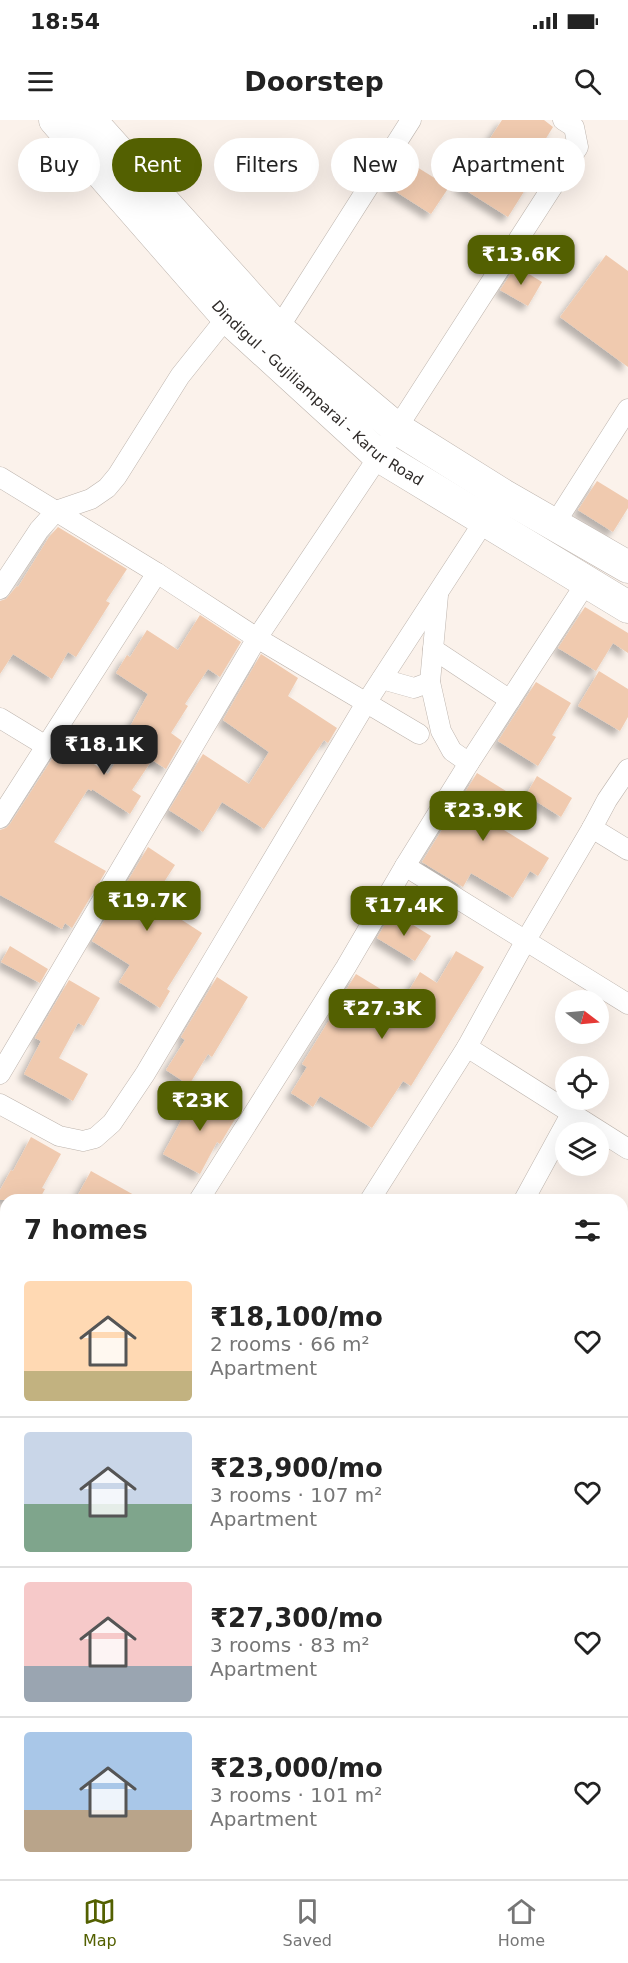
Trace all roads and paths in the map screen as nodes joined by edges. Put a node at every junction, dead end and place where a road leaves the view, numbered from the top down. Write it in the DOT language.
graph roads {
  1 [pos="55,120"];
  2 [pos="90,120"];
  3 [pos="411,120"];
  4 [pos="563,120"];
  5 [pos="227,317"];
  6 [pos="278,329"];
  7 [pos="628,409"];
  8 [pos="396,428"];
  9 [pos="379,456"];
  10 [pos="0,477"];
  11 [pos="56,511"];
  12 [pos="485,520"];
  13 [pos="554,525"];
  14 [pos="628,567"];
  15 [pos="157,573"];
  16 [pos="586,583"];
  17 [pos="0,589"];
  18 [pos="438,593"];
  19 [pos="628,608"];
  20 [pos="257,638"];
  21 [pos="433,649"];
  22 [pos="382,679"];
  23 [pos="430,682"];
  24 [pos="510,700"];
  25 [pos="366,703"];
  26 [pos="0,718"];
  27 [pos="419,734"];
  28 [pos="46,746"];
  29 [pos="468,763"];
  30 [pos="628,769"];
  31 [pos="0,818"];
  32 [pos="592,828"];
  33 [pos="628,850"];
  34 [pos="405,866"];
  35 [pos="526,940"];
  36 [pos="628,1004"];
  37 [pos="467,1047"];
  38 [pos="0,1074"];
  39 [pos="0,1104"];
  40 [pos="571,1114"];
  41 [pos="628,1149"];
  42 [pos="203,1194"];
  43 [pos="374,1194"];
  44 [pos="527,1194"];
  1 -- 5 [label="main road, Dindigul - Gujiliamparai - Karur Road"];
  2 -- 6 [label="main road, Dindigul - Gujiliamparai - Karur Road"];
  3 -- 6 [label="street"];
  4 -- 8 [label="street"];
  5 -- 9 [label="main road, Dindigul - Gujiliamparai - Karur Road"];
  5 -- 11 [label="street"];
  6 -- 8 [label="main road, Dindigul - Gujiliamparai - Karur Road"];
  7 -- 13 [label="street"];
  8 -- 9 [label="street"];
  8 -- 13 [label="main road, Dindigul - Gujiliamparai - Karur Road"];
  9 -- 12 [label="main road, Dindigul - Gujiliamparai - Karur Road"];
  9 -- 20 [label="street"];
  10 -- 11 [label="street"];
  11 -- 15 [label="street"];
  11 -- 17 [label="street"];
  12 -- 16 [label="main road, Dindigul - Gujiliamparai - Karur Road"];
  12 -- 18 [label="street"];
  13 -- 14 [label="main road, Dindigul - Gujiliamparai - Karur Road"];
  15 -- 20 [label="street"];
  15 -- 28 [label="street"];
  16 -- 19 [label="main road, Dindigul - Gujiliamparai - Karur Road"];
  16 -- 24 [label="street"];
  18 -- 21 [label="street"];
  18 -- 22 [label="street"];
  20 -- 25 [label="street"];
  20 -- 38 [label="street"];
  21 -- 23 [label="street"];
  21 -- 24 [label="street"];
  22 -- 23 [label="street"];
  22 -- 25 [label="street"];
  23 -- 29 [label="street"];
  24 -- 29 [label="street"];
  25 -- 27 [label="street"];
  25 -- 39 [label="street"];
  26 -- 28 [label="street"];
  28 -- 31 [label="street"];
  29 -- 34 [label="street"];
  30 -- 32 [label="street"];
  32 -- 33 [label="street"];
  32 -- 35 [label="street"];
  34 -- 35 [label="street"];
  34 -- 42 [label="street"];
  35 -- 36 [label="street"];
  35 -- 37 [label="street"];
  37 -- 40 [label="street"];
  37 -- 43 [label="street"];
  40 -- 41 [label="street"];
  40 -- 44 [label="street"];
}
